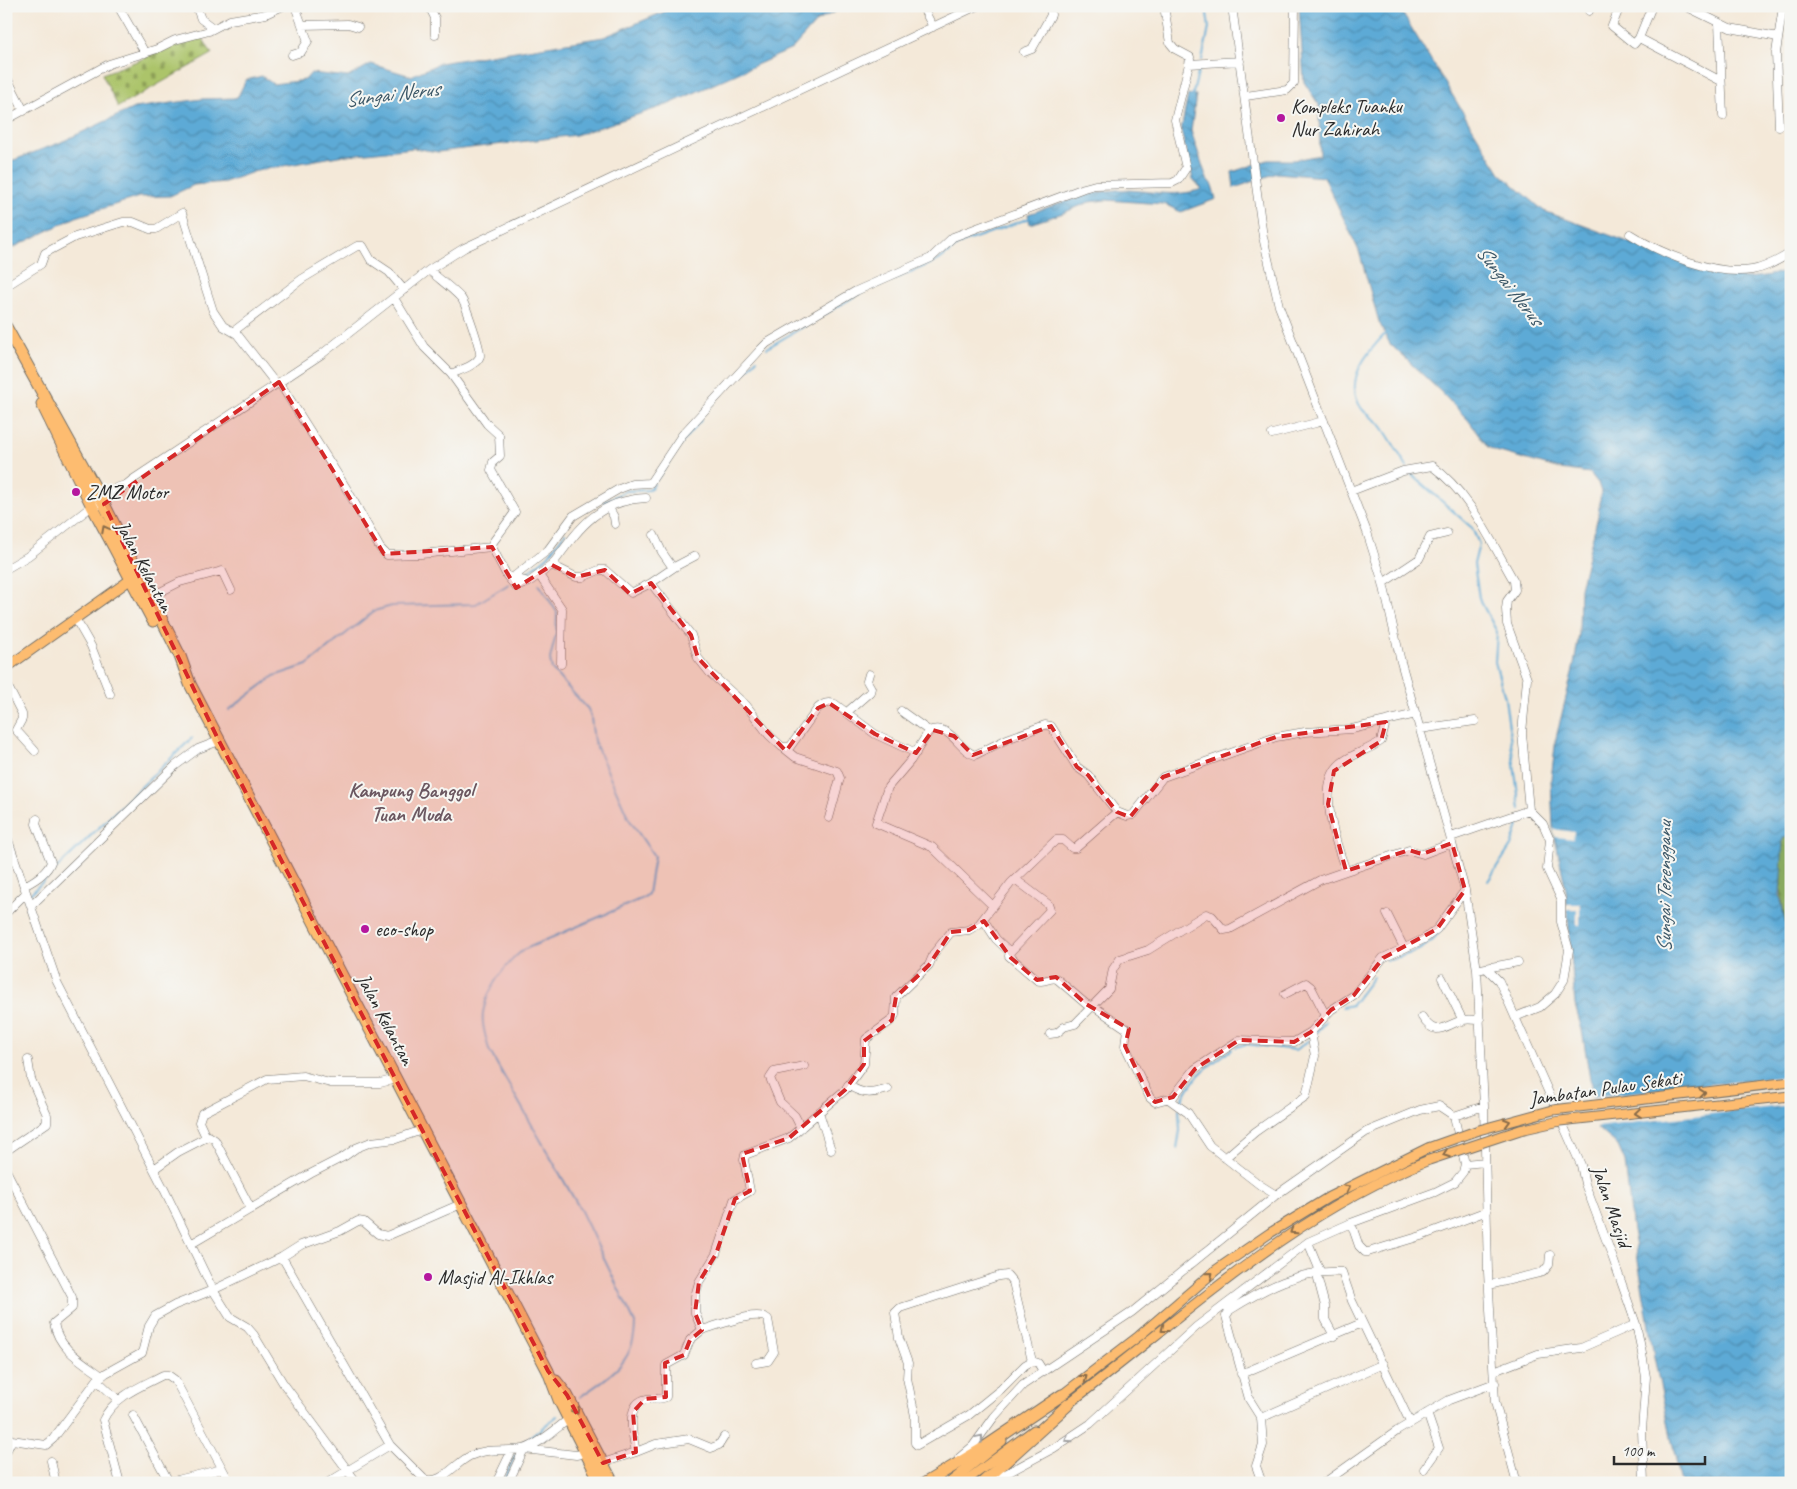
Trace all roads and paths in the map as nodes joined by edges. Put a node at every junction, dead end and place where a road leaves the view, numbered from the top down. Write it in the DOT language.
graph roads {
  1 [pos="118,6"];
  2 [pos="196,6"];
  3 [pos="283,6"];
  4 [pos="295,6"];
  5 [pos="429,6"];
  6 [pos="922,6"];
  7 [pos="977,6"];
  8 [pos="1050,6"];
  9 [pos="1164,6"];
  10 [pos="1232,6"];
  11 [pos="1295,6"];
  12 [pos="1620,6"];
  13 [pos="1652,6"];
  14 [pos="1685,6"];
  15 [pos="1783,6"];
  16 [pos="1719,24"];
  17 [pos="302,25"];
  18 [pos="358,27"];
  19 [pos="933,27"];
  20 [pos="213,28"];
  21 [pos="435,35"];
  22 [pos="1778,37"];
  23 [pos="1639,38"];
  24 [pos="1024,52"];
  25 [pos="144,53"];
  26 [pos="292,55"];
  27 [pos="1240,61"];
  28 [pos="1192,64"];
  29 [pos="6,76"];
  30 [pos="1722,82"];
  31 [pos="1246,96"];
  32 [pos="24,111"];
  33 [pos="1723,116"];
  34 [pos="6,120"];
  35 [pos="1779,128"];
  36 [pos="1630,234"];
  37 [pos="1791,253"];
  38 [pos="429,270"];
  39 [pos="6,286"];
  40 [pos="404,290"];
  41 [pos="394,298"];
  42 [pos="6,327"];
  43 [pos="234,331"];
  44 [pos="451,374"];
  45 [pos="277,383"];
  46 [pos="1324,421"];
  47 [pos="1272,434"];
  48 [pos="1351,490"];
  49 [pos="646,498"];
  50 [pos="99,502"];
  51 [pos="609,508"];
  52 [pos="615,524"];
  53 [pos="1447,533"];
  54 [pos="654,535"];
  55 [pos="492,548"];
  56 [pos="695,556"];
  57 [pos="552,565"];
  58 [pos="673,568"];
  59 [pos="6,569"];
  60 [pos="539,575"];
  61 [pos="135,577"];
  62 [pos="516,580"];
  63 [pos="652,583"];
  64 [pos="1382,583"];
  65 [pos="231,590"];
  66 [pos="150,597"];
  67 [pos="75,618"];
  68 [pos="561,664"];
  69 [pos="6,668"];
  70 [pos="869,674"];
  71 [pos="6,683"];
  72 [pos="190,684"];
  73 [pos="110,694"];
  74 [pos="901,711"];
  75 [pos="846,713"];
  76 [pos="1416,714"];
  77 [pos="1475,720"];
  78 [pos="1386,722"];
  79 [pos="1420,730"];
  80 [pos="929,731"];
  81 [pos="219,741"];
  82 [pos="785,749"];
  83 [pos="35,751"];
  84 [pos="916,753"];
  85 [pos="1530,810"];
  86 [pos="1117,812"];
  87 [pos="37,818"];
  88 [pos="828,818"];
  89 [pos="6,834"];
  90 [pos="1451,840"];
  91 [pos="1346,872"];
  92 [pos="1015,879"];
  93 [pos="1464,890"];
  94 [pos="28,896"];
  95 [pos="993,906"];
  96 [pos="6,913"];
  97 [pos="1387,914"];
  98 [pos="983,919"];
  99 [pos="1404,948"];
  100 [pos="1010,952"];
  101 [pos="1518,962"];
  102 [pos="1486,968"];
  103 [pos="1477,970"];
  104 [pos="1442,978"];
  105 [pos="1285,994"];
  106 [pos="1091,1006"];
  107 [pos="1326,1014"];
  108 [pos="1422,1017"];
  109 [pos="1515,1017"];
  110 [pos="1463,1020"];
  111 [pos="1480,1020"];
  112 [pos="1050,1034"];
  113 [pos="1311,1036"];
  114 [pos="28,1060"];
  115 [pos="804,1066"];
  116 [pos="396,1079"];
  117 [pos="1791,1082"];
  118 [pos="848,1085"];
  119 [pos="888,1089"];
  120 [pos="1791,1096"];
  121 [pos="1176,1104"];
  122 [pos="1484,1106"];
  123 [pos="819,1112"];
  124 [pos="1454,1116"];
  125 [pos="801,1128"];
  126 [pos="422,1130"];
  127 [pos="206,1137"];
  128 [pos="831,1150"];
  129 [pos="6,1151"];
  130 [pos="1225,1158"];
  131 [pos="1486,1162"];
  132 [pos="1465,1164"];
  133 [pos="6,1170"];
  134 [pos="154,1170"];
  135 [pos="1276,1195"];
  136 [pos="460,1204"];
  137 [pos="251,1209"];
  138 [pos="1487,1210"];
  139 [pos="1351,1223"];
  140 [pos="1308,1242"];
  141 [pos="191,1244"];
  142 [pos="1550,1255"];
  143 [pos="282,1257"];
  144 [pos="1318,1271"];
  145 [pos="1256,1280"];
  146 [pos="1489,1285"];
  147 [pos="212,1290"];
  148 [pos="1263,1290"];
  149 [pos="1224,1310"];
  150 [pos="1362,1323"];
  151 [pos="1636,1324"];
  152 [pos="702,1330"];
  153 [pos="1334,1336"];
  154 [pos="1032,1361"];
  155 [pos="756,1363"];
  156 [pos="1383,1364"];
  157 [pos="548,1371"];
  158 [pos="1043,1371"];
  159 [pos="1494,1371"];
  160 [pos="1241,1374"];
  161 [pos="100,1378"];
  162 [pos="1495,1383"];
  163 [pos="1065,1399"];
  164 [pos="118,1400"];
  165 [pos="1427,1412"];
  166 [pos="132,1415"];
  167 [pos="1261,1418"];
  168 [pos="569,1419"];
  169 [pos="1410,1422"];
  170 [pos="724,1437"];
  171 [pos="9,1438"];
  172 [pos="390,1445"];
  173 [pos="524,1449"];
  174 [pos="512,1450"];
  175 [pos="6,1452"];
  176 [pos="636,1452"];
  177 [pos="586,1453"];
  178 [pos="51,1461"];
  179 [pos="603,1463"];
  180 [pos="222,1469"];
  181 [pos="347,1469"];
  182 [pos="1424,1469"];
  183 [pos="944,1471"];
  184 [pos="1337,1480"];
  185 [pos="438,1481"];
  186 [pos="167,1482"];
  187 [pos="56,1483"];
  188 [pos="120,1483"];
  189 [pos="230,1483"];
  190 [pos="327,1483"];
  191 [pos="357,1483"];
  192 [pos="496,1483"];
  193 [pos="508,1483"];
  194 [pos="601,1483"];
  195 [pos="613,1483"];
  196 [pos="926,1483"];
  197 [pos="949,1483"];
  198 [pos="963,1483"];
  199 [pos="982,1483"];
  200 [pos="989,1483"];
  201 [pos="1262,1483"];
  202 [pos="1324,1483"];
  203 [pos="1517,1483"];
  204 [pos="1644,1483"];
  1 -- 25 [label="street"];
  2 -- 20 [label="street"];
  3 -- 20 [label="street"];
  4 -- 17 [label="street"];
  5 -- 21 [label="street"];
  6 -- 19 [label="street"];
  7 -- 19 [label="street"];
  8 -- 24 [label="street"];
  9 -- 28 [label="street"];
  10 -- 27 [label="street"];
  11 -- 31 [label="street"];
  12 -- 23 [label="street"];
  13 -- 23 [label="street"];
  14 -- 16 [label="street"];
  15 -- 22 [label="street"];
  16 -- 22 [label="street"];
  16 -- 30 [label="street"];
  17 -- 18 [label="street"];
  17 -- 26 [label="street"];
  19 -- 38 [label="street"];
  20 -- 25 [label="street"];
  22 -- 35 [label="street"];
  23 -- 30 [label="street"];
  25 -- 32 [label="street"];
  27 -- 28 [label="street"];
  27 -- 31 [label="street"];
  28 -- 62 [label="street"];
  29 -- 32 [label="street"];
  30 -- 33 [label="street"];
  31 -- 46 [label="street"];
  32 -- 34 [label="street"];
  36 -- 37 [label="street"];
  38 -- 40 [label="street"];
  38 -- 44 [label="street"];
  39 -- 43 [label="street"];
  40 -- 41 [label="street"];
  40 -- 43 [label="street"];
  41 -- 44 [label="street"];
  41 -- 45 [label="street"];
  42 -- 50 [label="highway, Jalan Kelantan"];
  43 -- 45 [label="street"];
  44 -- 55 [label="street"];
  45 -- 50 [label="street"];
  45 -- 55 [label="street"];
  46 -- 47 [label="street"];
  46 -- 48 [label="street"];
  48 -- 64 [label="street"];
  48 -- 85 [label="street"];
  49 -- 51 [label="street"];
  50 -- 59 [label="street"];
  50 -- 61 [label="highway, Jalan Kelantan"];
  51 -- 52 [label="street"];
  51 -- 57 [label="street"];
  53 -- 64 [label="street"];
  54 -- 58 [label="street"];
  55 -- 62 [label="street"];
  56 -- 58 [label="street"];
  57 -- 60 [label="street"];
  57 -- 63 [label="street"];
  58 -- 63 [label="street"];
  60 -- 62 [label="street"];
  60 -- 68 [label="street"];
  61 -- 66 [label="highway, Jalan Kelantan"];
  61 -- 67 [label="main road"];
  61 -- 72 [label="highway, Jalan Kelantan"];
  63 -- 82 [label="street"];
  64 -- 76 [label="street"];
  65 -- 66 [label="street"];
  66 -- 72 [label="highway, Jalan Kelantan"];
  67 -- 69 [label="main road"];
  67 -- 73 [label="street"];
  70 -- 75 [label="street"];
  71 -- 83 [label="street"];
  72 -- 81 [label="highway, Jalan Kelantan"];
  74 -- 80 [label="street"];
  75 -- 82 [label="street"];
  75 -- 84 [label="street"];
  76 -- 78 [label="street"];
  76 -- 79 [label="street"];
  77 -- 79 [label="street"];
  78 -- 86 [label="street"];
  78 -- 91 [label="street"];
  79 -- 90 [label="street"];
  80 -- 84 [label="street"];
  80 -- 86 [label="street"];
  81 -- 94 [label="street"];
  81 -- 116 [label="highway, Jalan Kelantan"];
  82 -- 88 [label="street"];
  84 -- 95 [label="street"];
  85 -- 90 [label="street"];
  85 -- 109 [label="street"];
  86 -- 92 [label="street"];
  87 -- 94 [label="street"];
  89 -- 94 [label="street"];
  90 -- 91 [label="street"];
  90 -- 93 [label="street"];
  91 -- 106 [label="street"];
  92 -- 95 [label="street"];
  92 -- 100 [label="street"];
  93 -- 99 [label="street"];
  93 -- 103 [label="street"];
  94 -- 96 [label="street"];
  94 -- 134 [label="street"];
  95 -- 98 [label="street"];
  97 -- 99 [label="street"];
  98 -- 100 [label="street"];
  98 -- 118 [label="street"];
  99 -- 107 [label="street"];
  100 -- 106 [label="street"];
  101 -- 102 [label="street"];
  102 -- 103 [label="street"];
  102 -- 109 [label="street, Jalan Masjid"];
  103 -- 111 [label="street"];
  104 -- 110 [label="street"];
  105 -- 107 [label="street"];
  106 -- 112 [label="street"];
  106 -- 121 [label="street"];
  107 -- 113 [label="street"];
  108 -- 110 [label="street"];
  109 -- 151 [label="street, Jalan Masjid"];
  110 -- 111 [label="street"];
  111 -- 122 [label="street"];
  113 -- 121 [label="street"];
  113 -- 130 [label="street"];
  114 -- 129 [label="street"];
  115 -- 125 [label="street"];
  116 -- 126 [label="highway, Jalan Kelantan"];
  116 -- 127 [label="street"];
  163 -- 117 [label="main road, Jambatan Pulau Sekati, one-way, bridge"];
  118 -- 119 [label="street"];
  118 -- 123 [label="street"];
  120 -- 163 [label="main road, Jambatan Pulau Sekati, one-way, bridge"];
  121 -- 130 [label="street"];
  122 -- 124 [label="street"];
  122 -- 131 [label="street"];
  123 -- 125 [label="street"];
  123 -- 128 [label="street"];
  124 -- 132 [label="street"];
  124 -- 135 [label="street"];
  125 -- 152 [label="street"];
  126 -- 136 [label="highway, Jalan Kelantan"];
  126 -- 137 [label="street"];
  127 -- 134 [label="street"];
  127 -- 137 [label="street"];
  130 -- 135 [label="street"];
  131 -- 132 [label="street"];
  131 -- 138 [label="street"];
  132 -- 139 [label="street"];
  133 -- 161 [label="street"];
  134 -- 141 [label="street"];
  135 -- 158 [label="street"];
  136 -- 143 [label="street"];
  136 -- 157 [label="highway, Jalan Kelantan"];
  137 -- 141 [label="street"];
  138 -- 139 [label="street"];
  138 -- 146 [label="street"];
  139 -- 140 [label="street"];
  140 -- 144 [label="street"];
  140 -- 145 [label="street"];
  141 -- 147 [label="street"];
  142 -- 146 [label="street"];
  143 -- 147 [label="street"];
  143 -- 172 [label="street"];
  144 -- 148 [label="street"];
  144 -- 150 [label="street"];
  144 -- 153 [label="street"];
  145 -- 148 [label="street"];
  145 -- 149 [label="street"];
  146 -- 159 [label="street"];
  147 -- 161 [label="street"];
  147 -- 181 [label="street"];
  148 -- 149 [label="street"];
  149 -- 160 [label="street"];
  149 -- 200 [label="street, one-way"];
  150 -- 153 [label="street"];
  150 -- 156 [label="street"];
  151 -- 159 [label="street"];
  151 -- 204 [label="street, Jalan Masjid"];
  152 -- 155 [label="street"];
  152 -- 176 [label="street"];
  153 -- 160 [label="street"];
  154 -- 154 [label="street"];
  154 -- 158 [label="street"];
  156 -- 167 [label="street"];
  156 -- 169 [label="street"];
  157 -- 168 [label="highway, Jalan Kelantan"];
  157 -- 179 [label="highway, Jalan Kelantan, one-way"];
  183 -- 158 [label="street, one-way"];
  159 -- 162 [label="street"];
  160 -- 167 [label="street"];
  161 -- 164 [label="street"];
  161 -- 171 [label="street"];
  162 -- 165 [label="street"];
  162 -- 203 [label="street"];
  163 -- 183 [label="highway"];
  163 -- 197 [label="main road"];
  163 -- 198 [label="main road"];
  163 -- 199 [label="highway"];
  164 -- 180 [label="street"];
  164 -- 188 [label="street"];
  165 -- 169 [label="street"];
  165 -- 182 [label="street"];
  166 -- 186 [label="street"];
  167 -- 201 [label="street"];
  168 -- 173 [label="street"];
  168 -- 177 [label="highway, Jalan Kelantan"];
  169 -- 184 [label="street"];
  170 -- 176 [label="street"];
  171 -- 175 [label="street"];
  172 -- 181 [label="street"];
  172 -- 185 [label="street"];
  173 -- 174 [label="street"];
  173 -- 177 [label="street"];
  173 -- 193 [label="street"];
  174 -- 185 [label="street"];
  174 -- 192 [label="street"];
  176 -- 179 [label="street"];
  177 -- 194 [label="highway, Jalan Kelantan"];
  178 -- 187 [label="street"];
  179 -- 195 [label="highway, Jalan Kelantan"];
  180 -- 186 [label="street"];
  180 -- 189 [label="street"];
  181 -- 190 [label="street"];
  181 -- 191 [label="street"];
  183 -- 196 [label="highway"];
  184 -- 202 [label="street"];
}
